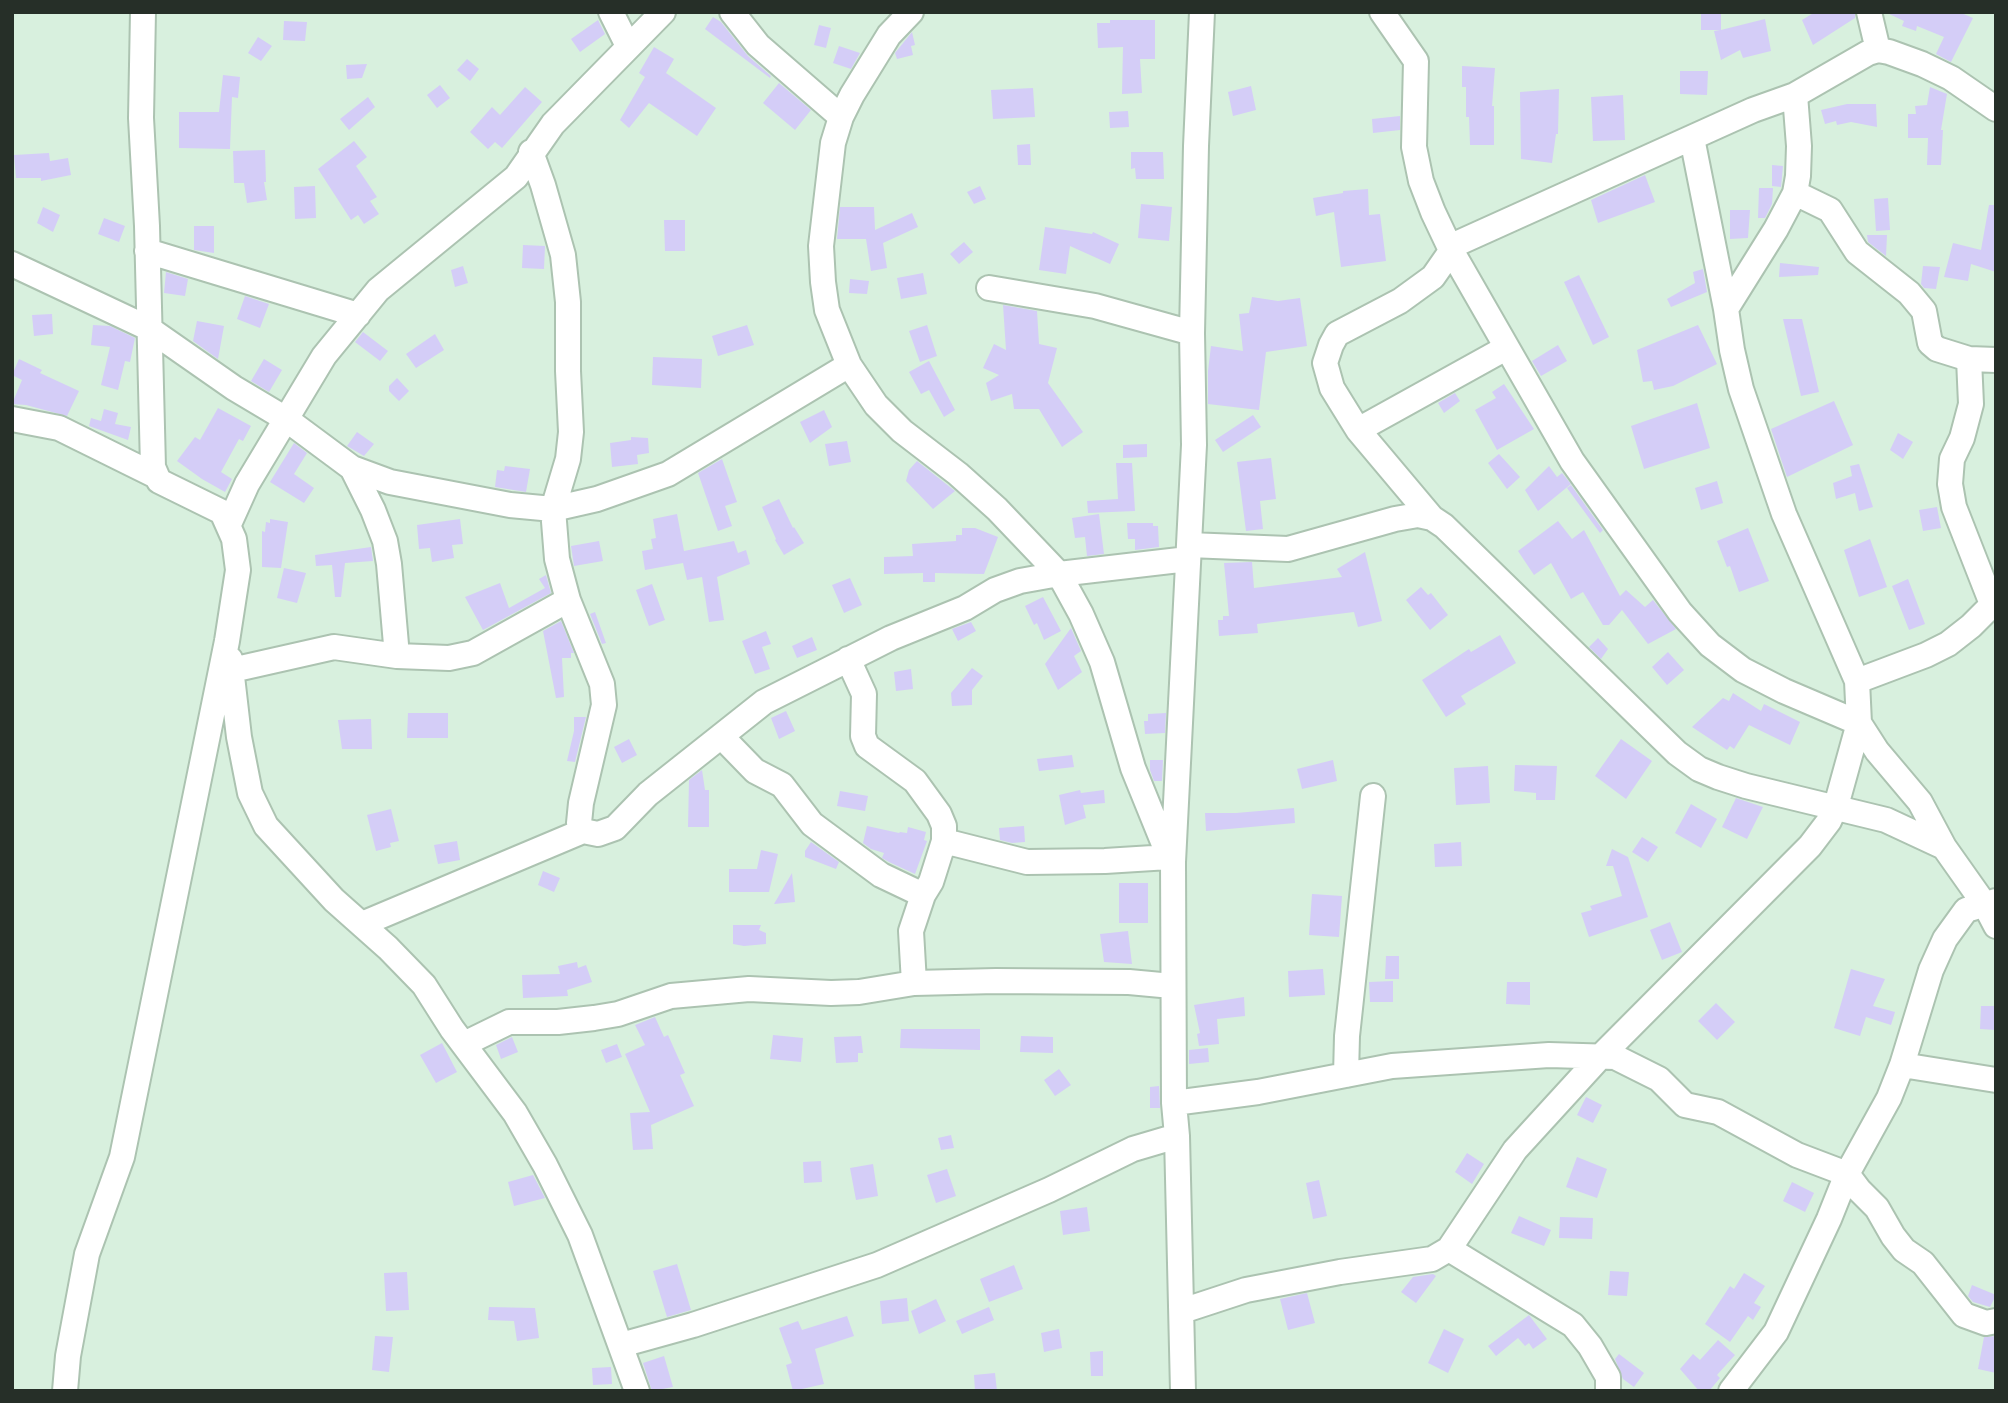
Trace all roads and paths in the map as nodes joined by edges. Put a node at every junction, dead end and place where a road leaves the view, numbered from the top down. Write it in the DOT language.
graph roads {
  1 [pos="143,12"];
  2 [pos="611,12"];
  3 [pos="663,12"];
  4 [pos="732,12"];
  5 [pos="911,12"];
  6 [pos="1202,12"];
  7 [pos="1381,12"];
  8 [pos="1869,12"];
  9 [pos="628,46"];
  10 [pos="1878,50"];
  11 [pos="1795,95"];
  12 [pos="1996,109"];
  13 [pos="841,117"];
  14 [pos="1692,138"];
  15 [pos="531,152"];
  16 [pos="1795,193"];
  17 [pos="1451,250"];
  18 [pos="147,251"];
  19 [pos="12,264"];
  20 [pos="989,288"];
  21 [pos="1726,309"];
  22 [pos="358,315"];
  23 [pos="148,328"];
  24 [pos="1192,333"];
  25 [pos="1506,348"];
  26 [pos="1969,359"];
  27 [pos="1996,360"];
  28 [pos="849,365"];
  29 [pos="12,419"];
  30 [pos="286,419"];
  31 [pos="1358,430"];
  32 [pos="352,468"];
  33 [pos="156,476"];
  34 [pos="554,509"];
  35 [pos="1433,518"];
  36 [pos="229,524"];
  37 [pos="1189,552"];
  38 [pos="1059,574"];
  39 [pos="568,600"];
  40 [pos="1994,602"];
  41 [pos="227,641"];
  42 [pos="397,656"];
  43 [pos="848,659"];
  44 [pos="232,670"];
  45 [pos="1857,681"];
  46 [pos="1859,723"];
  47 [pos="721,736"];
  48 [pos="1373,796"];
  49 [pos="1836,806"];
  50 [pos="583,831"];
  51 [pos="944,841"];
  52 [pos="1944,847"];
  53 [pos="1171,860"];
  54 [pos="923,895"];
  55 [pos="1992,910"];
  56 [pos="362,925"];
  57 [pos="914,983"];
  58 [pos="1172,986"];
  59 [pos="464,1044"];
  60 [pos="1600,1057"];
  61 [pos="1902,1065"];
  62 [pos="1346,1075"];
  63 [pos="1996,1080"];
  64 [pos="1174,1103"];
  65 [pos="1177,1136"];
  66 [pos="1847,1174"];
  67 [pos="1449,1249"];
  68 [pos="1182,1311"];
  69 [pos="1996,1321"];
  70 [pos="621,1345"];
  71 [pos="65,1391"];
  72 [pos="637,1391"];
  73 [pos="1183,1391"];
  74 [pos="1608,1391"];
  75 [pos="1731,1391"];
  1 -- 18 [label="street"];
  2 -- 9 [label="street"];
  3 -- 9 [label="street"];
  4 -- 13 [label="street"];
  5 -- 13 [label="street"];
  6 -- 24 [label="street"];
  7 -- 17 [label="street"];
  8 -- 10 [label="street"];
  9 -- 15 [label="street"];
  10 -- 11 [label="street"];
  10 -- 12 [label="street"];
  11 -- 14 [label="street"];
  11 -- 16 [label="street"];
  13 -- 28 [label="street"];
  14 -- 17 [label="street"];
  14 -- 21 [label="street"];
  15 -- 22 [label="street"];
  15 -- 34 [label="street"];
  16 -- 21 [label="street"];
  16 -- 26 [label="street"];
  17 -- 25 [label="street"];
  17 -- 31 [label="street"];
  18 -- 22 [label="street"];
  18 -- 23 [label="street"];
  19 -- 23 [label="street"];
  20 -- 24 [label="street"];
  21 -- 45 [label="street"];
  22 -- 30 [label="street"];
  23 -- 30 [label="street"];
  23 -- 33 [label="street"];
  24 -- 37 [label="street"];
  25 -- 31 [label="street"];
  25 -- 46 [label="street"];
  26 -- 27 [label="street"];
  26 -- 40 [label="street"];
  28 -- 34 [label="street"];
  28 -- 38 [label="street"];
  29 -- 33 [label="street"];
  30 -- 32 [label="street"];
  30 -- 36 [label="street"];
  31 -- 35 [label="street"];
  32 -- 34 [label="street"];
  32 -- 42 [label="street"];
  33 -- 36 [label="street"];
  34 -- 39 [label="street"];
  35 -- 37 [label="street"];
  35 -- 49 [label="street"];
  36 -- 41 [label="street"];
  37 -- 38 [label="street"];
  37 -- 53 [label="street"];
  38 -- 43 [label="street"];
  38 -- 53 [label="street"];
  39 -- 42 [label="street"];
  39 -- 50 [label="street"];
  40 -- 45 [label="street"];
  41 -- 44 [label="street"];
  41 -- 71 [label="street"];
  42 -- 44 [label="street"];
  43 -- 47 [label="street"];
  43 -- 51 [label="street"];
  44 -- 56 [label="street"];
  45 -- 46 [label="street"];
  46 -- 49 [label="street"];
  46 -- 52 [label="street"];
  47 -- 50 [label="street"];
  47 -- 54 [label="street"];
  48 -- 62 [label="street"];
  49 -- 52 [label="street"];
  49 -- 60 [label="street"];
  50 -- 56 [label="street"];
  51 -- 53 [label="street"];
  51 -- 54 [label="street"];
  52 -- 55 [label="street"];
  53 -- 58 [label="street"];
  54 -- 57 [label="street"];
  55 -- 61 [label="street"];
  56 -- 59 [label="street"];
  57 -- 58 [label="street"];
  57 -- 59 [label="street"];
  58 -- 64 [label="street"];
  59 -- 70 [label="street"];
  60 -- 62 [label="street"];
  60 -- 66 [label="street"];
  60 -- 67 [label="street"];
  61 -- 63 [label="street"];
  61 -- 66 [label="street"];
  62 -- 64 [label="street"];
  64 -- 65 [label="street"];
  65 -- 68 [label="street"];
  65 -- 70 [label="street"];
  66 -- 69 [label="street"];
  66 -- 75 [label="street"];
  67 -- 68 [label="street"];
  67 -- 74 [label="street"];
  68 -- 73 [label="street"];
  70 -- 72 [label="street"];
}
